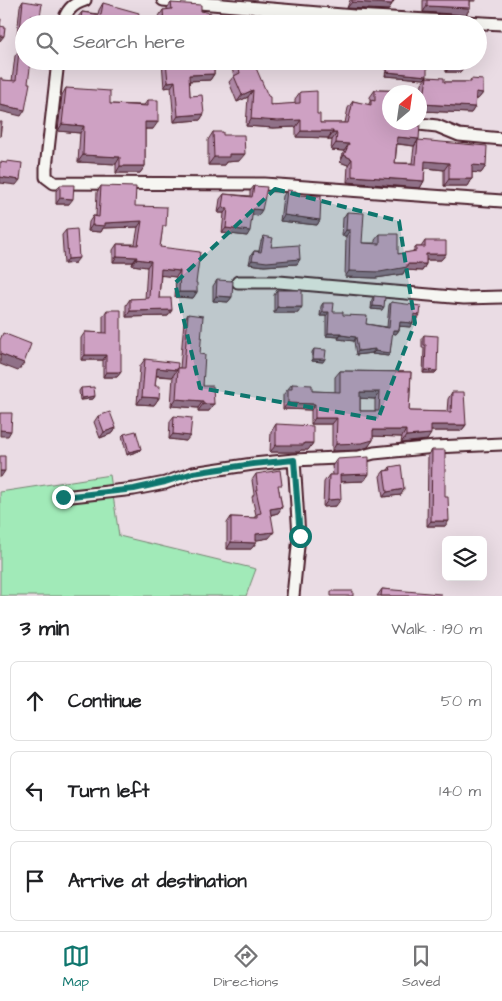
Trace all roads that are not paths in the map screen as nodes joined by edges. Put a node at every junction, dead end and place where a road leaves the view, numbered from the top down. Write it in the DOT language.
graph roads {
  1 [pos="85,0"];
  2 [pos="162,0"];
  3 [pos="65,15"];
  4 [pos="342,15"];
  5 [pos="487,23"];
  6 [pos="502,24"];
  7 [pos="57,70"];
  8 [pos="427,125"];
  9 [pos="502,139"];
  10 [pos="502,201"];
  11 [pos="238,282"];
  12 [pos="502,297"];
  13 [pos="502,444"];
  14 [pos="294,460"];
  15 [pos="63,497"];
  16 [pos="293,596"];
  1 -- 3 [label="street"];
  2 -- 4 [label="street"];
  5 -- 6 [label="street"];
  7 -- 10 [label="street"];
  8 -- 9 [label="street"];
  11 -- 12 [label="street"];
  13 -- 14 [label="street"];
  14 -- 15 [label="street"];
  14 -- 16 [label="street"];
}
